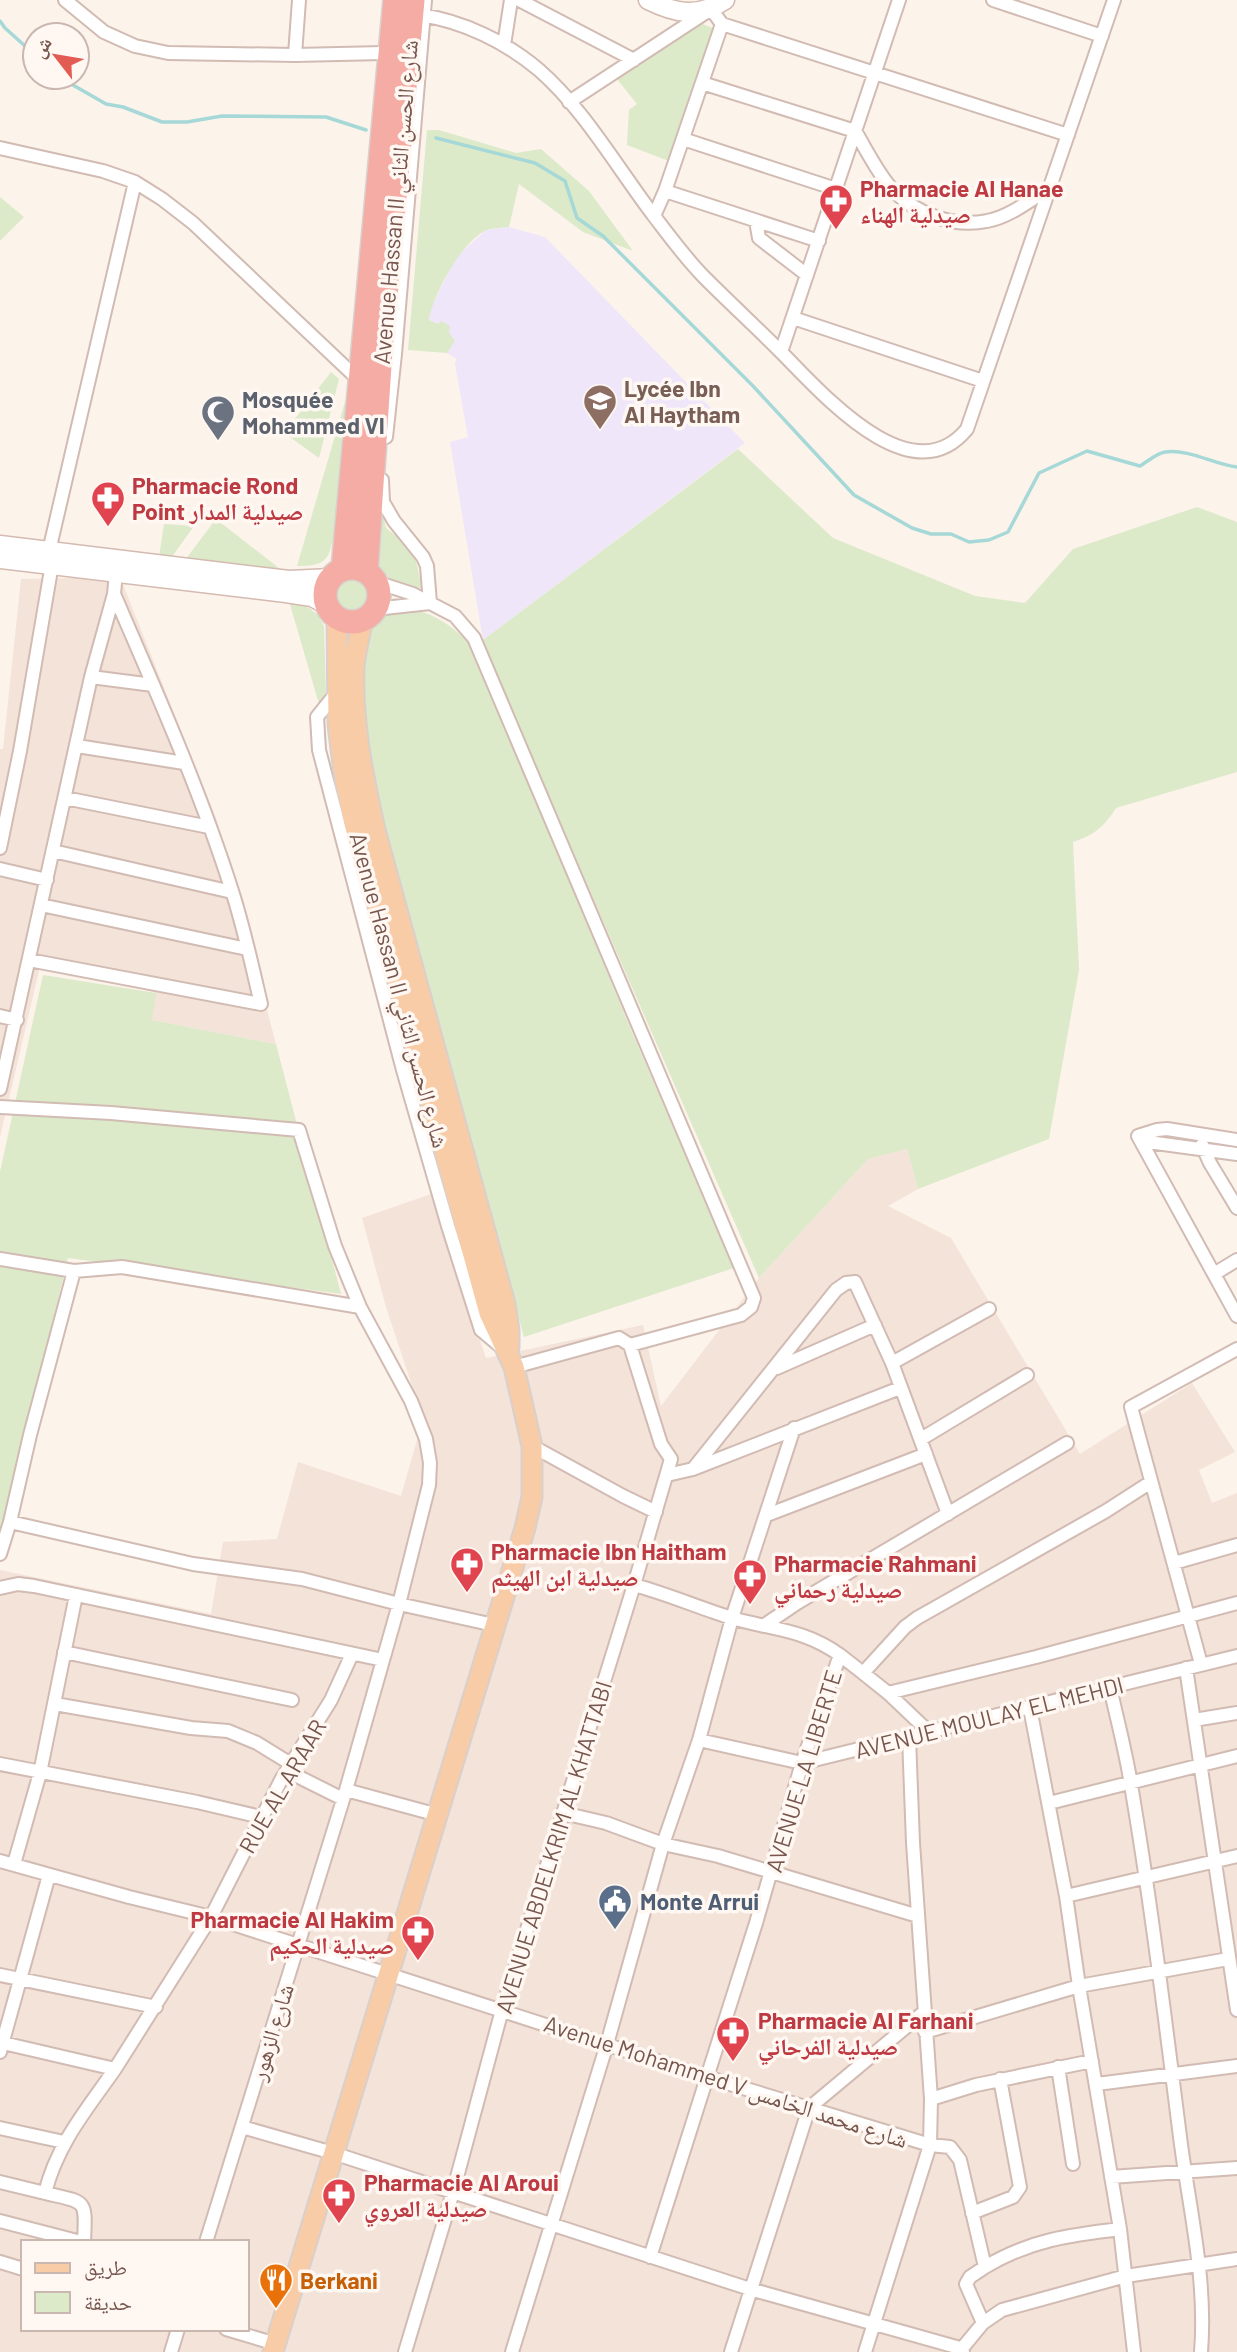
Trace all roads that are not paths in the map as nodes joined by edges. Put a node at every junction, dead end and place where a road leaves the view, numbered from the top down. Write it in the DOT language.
graph roads {
  1 [pos="299,0"];
  2 [pos="511,0"];
  3 [pos="519,0"];
  4 [pos="648,0"];
  5 [pos="899,0"];
  6 [pos="993,0"];
  7 [pos="1114,0"];
  8 [pos="69,1"];
  9 [pos="405,7"];
  10 [pos="719,11"];
  11 [pos="1102,36"];
  12 [pos="504,45"];
  13 [pos="383,53"];
  14 [pos="295,55"];
  15 [pos="634,60"];
  16 [pos="875,72"];
  17 [pos="702,83"];
  18 [pos="569,102"];
  19 [pos="855,131"];
  20 [pos="1068,135"];
  21 [pos="683,139"];
  22 [pos="0,148"];
  23 [pos="135,182"];
  24 [pos="1049,188"];
  25 [pos="836,189"];
  26 [pos="666,191"];
  27 [pos="654,216"];
  28 [pos="756,221"];
  29 [pos="819,241"];
  30 [pos="807,275"];
  31 [pos="793,318"];
  32 [pos="781,352"];
  33 [pos="358,379"];
  34 [pos="983,381"];
  35 [pos="0,544"];
  36 [pos="50,557"];
  37 [pos="0,559"];
  38 [pos="116,572"];
  39 [pos="337,574"];
  40 [pos="371,577"];
  41 [pos="114,594"];
  42 [pos="430,603"];
  43 [pos="332,611"];
  44 [pos="369,614"];
  45 [pos="92,677"];
  46 [pos="153,685"];
  47 [pos="77,746"];
  48 [pos="184,763"];
  49 [pos="65,798"];
  50 [pos="209,827"];
  51 [pos="0,848"];
  52 [pos="53,851"];
  53 [pos="0,869"];
  54 [pos="47,880"];
  55 [pos="232,892"];
  56 [pos="41,905"];
  57 [pos="247,949"];
  58 [pos="29,960"];
  59 [pos="0,1016"];
  60 [pos="17,1020"];
  61 [pos="0,1089"];
  62 [pos="0,1107"];
  63 [pos="1201,1134"];
  64 [pos="1140,1138"];
  65 [pos="1237,1140"];
  66 [pos="1203,1148"];
  67 [pos="1237,1154"];
  68 [pos="1237,1208"];
  69 [pos="0,1259"];
  70 [pos="1237,1260"];
  71 [pos="74,1271"];
  72 [pos="1214,1274"];
  73 [pos="360,1307"];
  74 [pos="989,1309"];
  75 [pos="1237,1316"];
  76 [pos="875,1325"];
  77 [pos="630,1345"];
  78 [pos="1237,1349"];
  79 [pos="512,1360"];
  80 [pos="892,1363"];
  81 [pos="774,1369"];
  82 [pos="1027,1375"];
  83 [pos="900,1388"];
  84 [pos="794,1429"];
  85 [pos="921,1439"];
  86 [pos="1067,1443"];
  87 [pos="532,1446"];
  88 [pos="926,1454"];
  89 [pos="693,1469"];
  90 [pos="667,1475"];
  91 [pos="1151,1482"];
  92 [pos="656,1512"];
  93 [pos="948,1514"];
  94 [pos="767,1515"];
  95 [pos="10,1522"];
  96 [pos="1237,1545"];
  97 [pos="0,1554"];
  98 [pos="1174,1563"];
  99 [pos="634,1585"];
  100 [pos="0,1588"];
  101 [pos="76,1595"];
  102 [pos="1237,1603"];
  103 [pos="399,1604"];
  104 [pos="1189,1616"];
  105 [pos="732,1618"];
  106 [pos="494,1625"];
  107 [pos="763,1626"];
  108 [pos="64,1651"];
  109 [pos="352,1654"];
  110 [pos="840,1655"];
  111 [pos="1237,1656"];
  112 [pos="383,1660"];
  113 [pos="1201,1664"];
  114 [pos="1186,1668"];
  115 [pos="863,1673"];
  116 [pos="1110,1687"];
  117 [pos="888,1693"];
  118 [pos="292,1700"];
  119 [pos="55,1704"];
  120 [pos="1030,1708"];
  121 [pos="1237,1713"];
  122 [pos="1194,1720"];
  123 [pos="929,1732"];
  124 [pos="909,1737"];
  125 [pos="699,1740"];
  126 [pos="1237,1756"];
  127 [pos="802,1763"];
  128 [pos="1201,1763"];
  129 [pos="0,1764"];
  130 [pos="289,1767"];
  131 [pos="40,1773"];
  132 [pos="1131,1783"];
  133 [pos="344,1794"];
  134 [pos="1049,1803"];
  135 [pos="563,1813"];
  136 [pos="438,1815"];
  137 [pos="261,1817"];
  138 [pos="663,1844"];
  139 [pos="1237,1856"];
  140 [pos="0,1861"];
  141 [pos="1214,1862"];
  142 [pos="14,1864"];
  143 [pos="771,1873"];
  144 [pos="49,1875"];
  145 [pos="1144,1876"];
  146 [pos="1066,1896"];
  147 [pos="918,1916"];
  148 [pos="211,1917"];
  149 [pos="298,1946"];
  150 [pos="1232,1964"];
  151 [pos="1160,1972"];
  152 [pos="388,1974"];
  153 [pos="0,1975"];
  154 [pos="22,1978"];
  155 [pos="1079,1986"];
  156 [pos="156,2007"];
  157 [pos="502,2010"];
  158 [pos="1237,2010"];
  159 [pos="924,2012"];
  160 [pos="925,2032"];
  161 [pos="607,2044"];
  162 [pos="1,2048"];
  163 [pos="1092,2061"];
  164 [pos="1237,2066"];
  165 [pos="1058,2067"];
  166 [pos="115,2069"];
  167 [pos="1172,2076"];
  168 [pos="707,2077"];
  169 [pos="1000,2079"];
  170 [pos="1097,2084"];
  171 [pos="930,2099"];
  172 [pos="809,2108"];
  173 [pos="0,2127"];
  174 [pos="242,2127"];
  175 [pos="64,2142"];
  176 [pos="930,2145"];
  177 [pos="333,2153"];
  178 [pos="1073,2164"];
  179 [pos="1237,2168"];
  180 [pos="1185,2171"];
  181 [pos="1111,2177"];
  182 [pos="0,2182"];
  183 [pos="453,2192"];
  184 [pos="45,2193"];
  185 [pos="972,2213"];
  186 [pos="0,2221"];
  187 [pos="552,2223"];
  188 [pos="1120,2229"];
  189 [pos="74,2240"];
  190 [pos="82,2240"];
  191 [pos="207,2240"];
  192 [pos="650,2257"];
  193 [pos="1237,2259"];
  194 [pos="0,2262"];
  195 [pos="1200,2265"];
  196 [pos="985,2267"];
  197 [pos="21,2268"];
  198 [pos="1126,2276"];
  199 [pos="750,2289"];
  200 [pos="983,2323"];
  201 [pos="875,2324"];
  202 [pos="177,2331"];
  203 [pos="231,2331"];
  204 [pos="274,2348"];
  205 [pos="961,2351"];
  206 [pos="171,2352"];
  207 [pos="405,2352"];
  208 [pos="512,2352"];
  209 [pos="731,2352"];
  210 [pos="865,2352"];
  211 [pos="1134,2352"];
  212 [pos="1201,2352"];
  1 -- 14 [label="street"];
  2 -- 12 [label="street"];
  3 -- 15 [label="street"];
  4 -- 10 [label="street"];
  5 -- 16 [label="street"];
  6 -- 11 [label="street"];
  7 -- 11 [label="street"];
  8 -- 14 [label="street"];
  9 -- 12 [label="street"];
  9 -- 13 [label="street"];
  9 -- 33 [label="highway, Avenue Hassan II شارع الحسن الثاني"];
  9 -- 40 [label="highway, Avenue Hassan II شارع الحسن الثاني"];
  9 -- 42 [label="street"];
  10 -- 15 [label="street"];
  10 -- 16 [label="street"];
  10 -- 17 [label="street"];
  11 -- 20 [label="street"];
  12 -- 18 [label="street"];
  13 -- 14 [label="street"];
  13 -- 33 [label="street"];
  15 -- 18 [label="street"];
  16 -- 19 [label="street"];
  16 -- 20 [label="street"];
  17 -- 19 [label="street"];
  17 -- 21 [label="street"];
  18 -- 27 [label="street"];
  19 -- 24 [label="street"];
  19 -- 25 [label="street"];
  20 -- 24 [label="street"];
  21 -- 25 [label="street"];
  21 -- 26 [label="street"];
  22 -- 23 [label="street"];
  23 -- 33 [label="street"];
  23 -- 36 [label="street"];
  24 -- 34 [label="street"];
  25 -- 29 [label="street"];
  26 -- 27 [label="street"];
  26 -- 28 [label="street"];
  27 -- 32 [label="street"];
  28 -- 29 [label="street"];
  28 -- 30 [label="street"];
  29 -- 30 [label="street"];
  30 -- 31 [label="street"];
  31 -- 32 [label="street"];
  31 -- 34 [label="street"];
  32 -- 34 [label="street"];
  33 -- 39 [label="highway, Avenue Hassan II شارع الحسن الثاني"];
  35 -- 36 [label="street"];
  36 -- 37 [label="street"];
  36 -- 38 [label="street"];
  36 -- 39 [label="street"];
  36 -- 51 [label="street"];
  38 -- 41 [label="street"];
  38 -- 43 [label="street"];
  39 -- 40 [label="highway"];
  39 -- 43 [label="highway"];
  40 -- 42 [label="street"];
  40 -- 44 [label="highway"];
  41 -- 45 [label="street"];
  41 -- 46 [label="street"];
  42 -- 44 [label="street"];
  42 -- 77 [label="street"];
  43 -- 44 [label="highway"];
  43 -- 79 [label="main road, Avenue Hassan II شارع الحسن الثاني"];
  44 -- 79 [label="main road, Avenue Hassan II شارع الحسن الثاني"];
  45 -- 46 [label="street"];
  45 -- 47 [label="street"];
  46 -- 48 [label="street"];
  47 -- 48 [label="street"];
  47 -- 49 [label="street"];
  48 -- 50 [label="street"];
  49 -- 50 [label="street"];
  49 -- 52 [label="street"];
  50 -- 55 [label="street"];
  52 -- 54 [label="street"];
  52 -- 55 [label="street"];
  53 -- 54 [label="street"];
  54 -- 56 [label="street"];
  55 -- 57 [label="street"];
  56 -- 57 [label="street"];
  56 -- 58 [label="street"];
  57 -- 58 [label="street"];
  58 -- 60 [label="street"];
  59 -- 60 [label="street"];
  60 -- 61 [label="street"];
  62 -- 73 [label="street, شارع الزهور"];
  63 -- 64 [label="street"];
  63 -- 65 [label="street"];
  63 -- 66 [label="street"];
  64 -- 66 [label="street"];
  64 -- 72 [label="street"];
  66 -- 67 [label="street"];
  66 -- 68 [label="street"];
  69 -- 71 [label="street"];
  70 -- 72 [label="street"];
  71 -- 73 [label="street"];
  71 -- 95 [label="street"];
  72 -- 75 [label="street"];
  73 -- 103 [label="street, شارع الزهور"];
  74 -- 80 [label="street"];
  76 -- 80 [label="street"];
  76 -- 81 [label="street"];
  76 -- 81 [label="street"];
  77 -- 79 [label="street"];
  77 -- 90 [label="street, AVENUE ABDELKRIM AL KHATTABI"];
  78 -- 91 [label="street"];
  79 -- 87 [label="main road, Avenue Hassan II شارع الحسن الثاني"];
  80 -- 83 [label="street"];
  81 -- 89 [label="street"];
  82 -- 85 [label="street"];
  83 -- 84 [label="street"];
  83 -- 85 [label="street"];
  84 -- 89 [label="street"];
  84 -- 94 [label="street"];
  85 -- 88 [label="street"];
  86 -- 93 [label="street"];
  87 -- 92 [label="street"];
  87 -- 106 [label="main road, Avenue Hassan II شارع الحسن الثاني"];
  88 -- 93 [label="street"];
  88 -- 94 [label="street"];
  89 -- 90 [label="street"];
  90 -- 92 [label="street, AVENUE ABDELKRIM AL KHATTABI"];
  91 -- 98 [label="street"];
  91 -- 115 [label="street"];
  92 -- 99 [label="street, AVENUE ABDELKRIM AL KHATTABI"];
  93 -- 107 [label="street"];
  94 -- 105 [label="street"];
  95 -- 97 [label="street"];
  95 -- 103 [label="street"];
  96 -- 98 [label="street"];
  98 -- 104 [label="street"];
  99 -- 105 [label="street, AVENUE LA LIBERTE"];
  99 -- 135 [label="street, AVENUE ABDELKRIM AL KHATTABI"];
  100 -- 101 [label="street"];
  101 -- 108 [label="street"];
  101 -- 109 [label="street"];
  102 -- 104 [label="street"];
  103 -- 106 [label="street"];
  103 -- 112 [label="street, شارع الزهور"];
  104 -- 113 [label="street"];
  104 -- 117 [label="street"];
  105 -- 107 [label="street, AVENUE LA LIBERTE"];
  105 -- 125 [label="street"];
  106 -- 136 [label="main road, Avenue Hassan II شارع الحسن الثاني"];
  107 -- 110 [label="street, AVENUE LA LIBERTE"];
  108 -- 118 [label="street"];
  108 -- 119 [label="street"];
  109 -- 112 [label="street"];
  109 -- 130 [label="street, RUE AL ARAAR"];
  110 -- 115 [label="street"];
  110 -- 127 [label="street, AVENUE LA LIBERTE"];
  111 -- 113 [label="street, AVENUE MOULAY EL MEHDI"];
  112 -- 133 [label="street, شارع الزهور"];
  113 -- 114 [label="street, AVENUE MOULAY EL MEHDI"];
  114 -- 116 [label="street, AVENUE MOULAY EL MEHDI"];
  114 -- 122 [label="street"];
  115 -- 117 [label="street"];
  116 -- 120 [label="street, AVENUE MOULAY EL MEHDI"];
  116 -- 132 [label="street"];
  117 -- 123 [label="street"];
  119 -- 130 [label="street"];
  119 -- 131 [label="street"];
  120 -- 123 [label="street, AVENUE MOULAY EL MEHDI"];
  120 -- 134 [label="street"];
  121 -- 122 [label="street"];
  122 -- 128 [label="street"];
  123 -- 124 [label="street, AVENUE MOULAY EL MEHDI"];
  124 -- 127 [label="street, AVENUE MOULAY EL MEHDI"];
  124 -- 147 [label="street"];
  125 -- 127 [label="street, AVENUE MOULAY EL MEHDI"];
  125 -- 138 [label="street"];
  126 -- 128 [label="street"];
  127 -- 143 [label="street, AVENUE LA LIBERTE"];
  128 -- 132 [label="street"];
  128 -- 141 [label="street"];
  129 -- 131 [label="street"];
  130 -- 133 [label="street"];
  130 -- 137 [label="street, RUE AL ARAAR"];
  131 -- 137 [label="street"];
  131 -- 142 [label="street"];
  132 -- 134 [label="street"];
  132 -- 145 [label="street"];
  133 -- 136 [label="street"];
  133 -- 149 [label="street, شارع الزهور"];
  134 -- 146 [label="street"];
  135 -- 138 [label="street"];
  135 -- 157 [label="street, AVENUE ABDELKRIM AL KHATTABI"];
  136 -- 152 [label="main road, Avenue Hassan II شارع الحسن الثاني"];
  137 -- 148 [label="street, RUE AL ARAAR"];
  138 -- 143 [label="street"];
  138 -- 161 [label="street"];
  139 -- 141 [label="street"];
  140 -- 142 [label="street, Avenue Mohammed V شارع محمد الخامس"];
  141 -- 145 [label="street"];
  141 -- 150 [label="street"];
  142 -- 144 [label="street, Avenue Mohammed V شارع محمد الخامس"];
  143 -- 147 [label="street"];
  143 -- 168 [label="street, AVENUE LA LIBERTE"];
  144 -- 148 [label="street, Avenue Mohammed V شارع محمد الخامس"];
  144 -- 154 [label="street"];
  145 -- 146 [label="street"];
  145 -- 151 [label="street"];
  146 -- 155 [label="street"];
  147 -- 159 [label="street"];
  148 -- 149 [label="street, Avenue Mohammed V شارع محمد الخامس"];
  148 -- 156 [label="street, RUE AL ARAAR"];
  149 -- 152 [label="street, Avenue Mohammed V شارع محمد الخامس"];
  149 -- 174 [label="street, شارع الزهور"];
  150 -- 151 [label="street"];
  150 -- 158 [label="street"];
  151 -- 155 [label="street"];
  151 -- 167 [label="street"];
  152 -- 157 [label="street, Avenue Mohammed V شارع محمد الخامس"];
  152 -- 177 [label="main road, Avenue Hassan II شارع الحسن الثاني"];
  153 -- 154 [label="street"];
  154 -- 156 [label="street"];
  154 -- 162 [label="street"];
  155 -- 160 [label="street"];
  155 -- 163 [label="street"];
  156 -- 166 [label="street, RUE AL ARAAR"];
  157 -- 161 [label="street, Avenue Mohammed V شارع محمد الخامس"];
  157 -- 183 [label="street, AVENUE ABDELKRIM AL KHATTABI"];
  159 -- 160 [label="street"];
  159 -- 172 [label="street"];
  160 -- 171 [label="street"];
  161 -- 168 [label="street, Avenue Mohammed V شارع محمد الخامس"];
  161 -- 187 [label="street"];
  162 -- 166 [label="street"];
  163 -- 165 [label="street"];
  163 -- 170 [label="street"];
  164 -- 167 [label="street"];
  165 -- 169 [label="street"];
  165 -- 178 [label="street"];
  166 -- 175 [label="street, RUE AL ARAAR"];
  167 -- 170 [label="street"];
  167 -- 180 [label="street"];
  168 -- 172 [label="street, Avenue Mohammed V شارع محمد الخامس"];
  168 -- 192 [label="street, AVENUE LA LIBERTE"];
  169 -- 171 [label="street"];
  169 -- 185 [label="street"];
  170 -- 181 [label="street"];
  171 -- 176 [label="street"];
  172 -- 176 [label="street, Avenue Mohammed V شارع محمد الخامس"];
  172 -- 199 [label="street"];
  173 -- 175 [label="street"];
  174 -- 177 [label="street"];
  174 -- 191 [label="street, شارع الزهور"];
  175 -- 184 [label="street, RUE AL ARAAR"];
  176 -- 185 [label="street, Avenue Mohammed V شارع محمد الخامس"];
  176 -- 201 [label="street"];
  177 -- 183 [label="street"];
  177 -- 204 [label="main road, Avenue Hassan II شارع الحسن الثاني"];
  179 -- 180 [label="street"];
  180 -- 181 [label="street"];
  180 -- 195 [label="street"];
  181 -- 188 [label="street"];
  182 -- 184 [label="street"];
  183 -- 187 [label="street"];
  183 -- 207 [label="street, AVENUE ABDELKRIM AL KHATTABI"];
  184 -- 190 [label="street"];
  185 -- 196 [label="street"];
  186 -- 189 [label="street"];
  187 -- 192 [label="street"];
  187 -- 208 [label="street"];
  188 -- 196 [label="street"];
  188 -- 198 [label="street"];
  192 -- 199 [label="street"];
  193 -- 195 [label="street"];
  194 -- 197 [label="street"];
  195 -- 198 [label="street"];
  195 -- 212 [label="street"];
  196 -- 200 [label="street"];
  198 -- 200 [label="street"];
  198 -- 211 [label="street"];
  199 -- 201 [label="street"];
  199 -- 209 [label="street"];
  200 -- 205 [label="street"];
  201 -- 205 [label="street"];
  201 -- 210 [label="street"];
  202 -- 206 [label="street"];
  203 -- 204 [label="street"];
}
